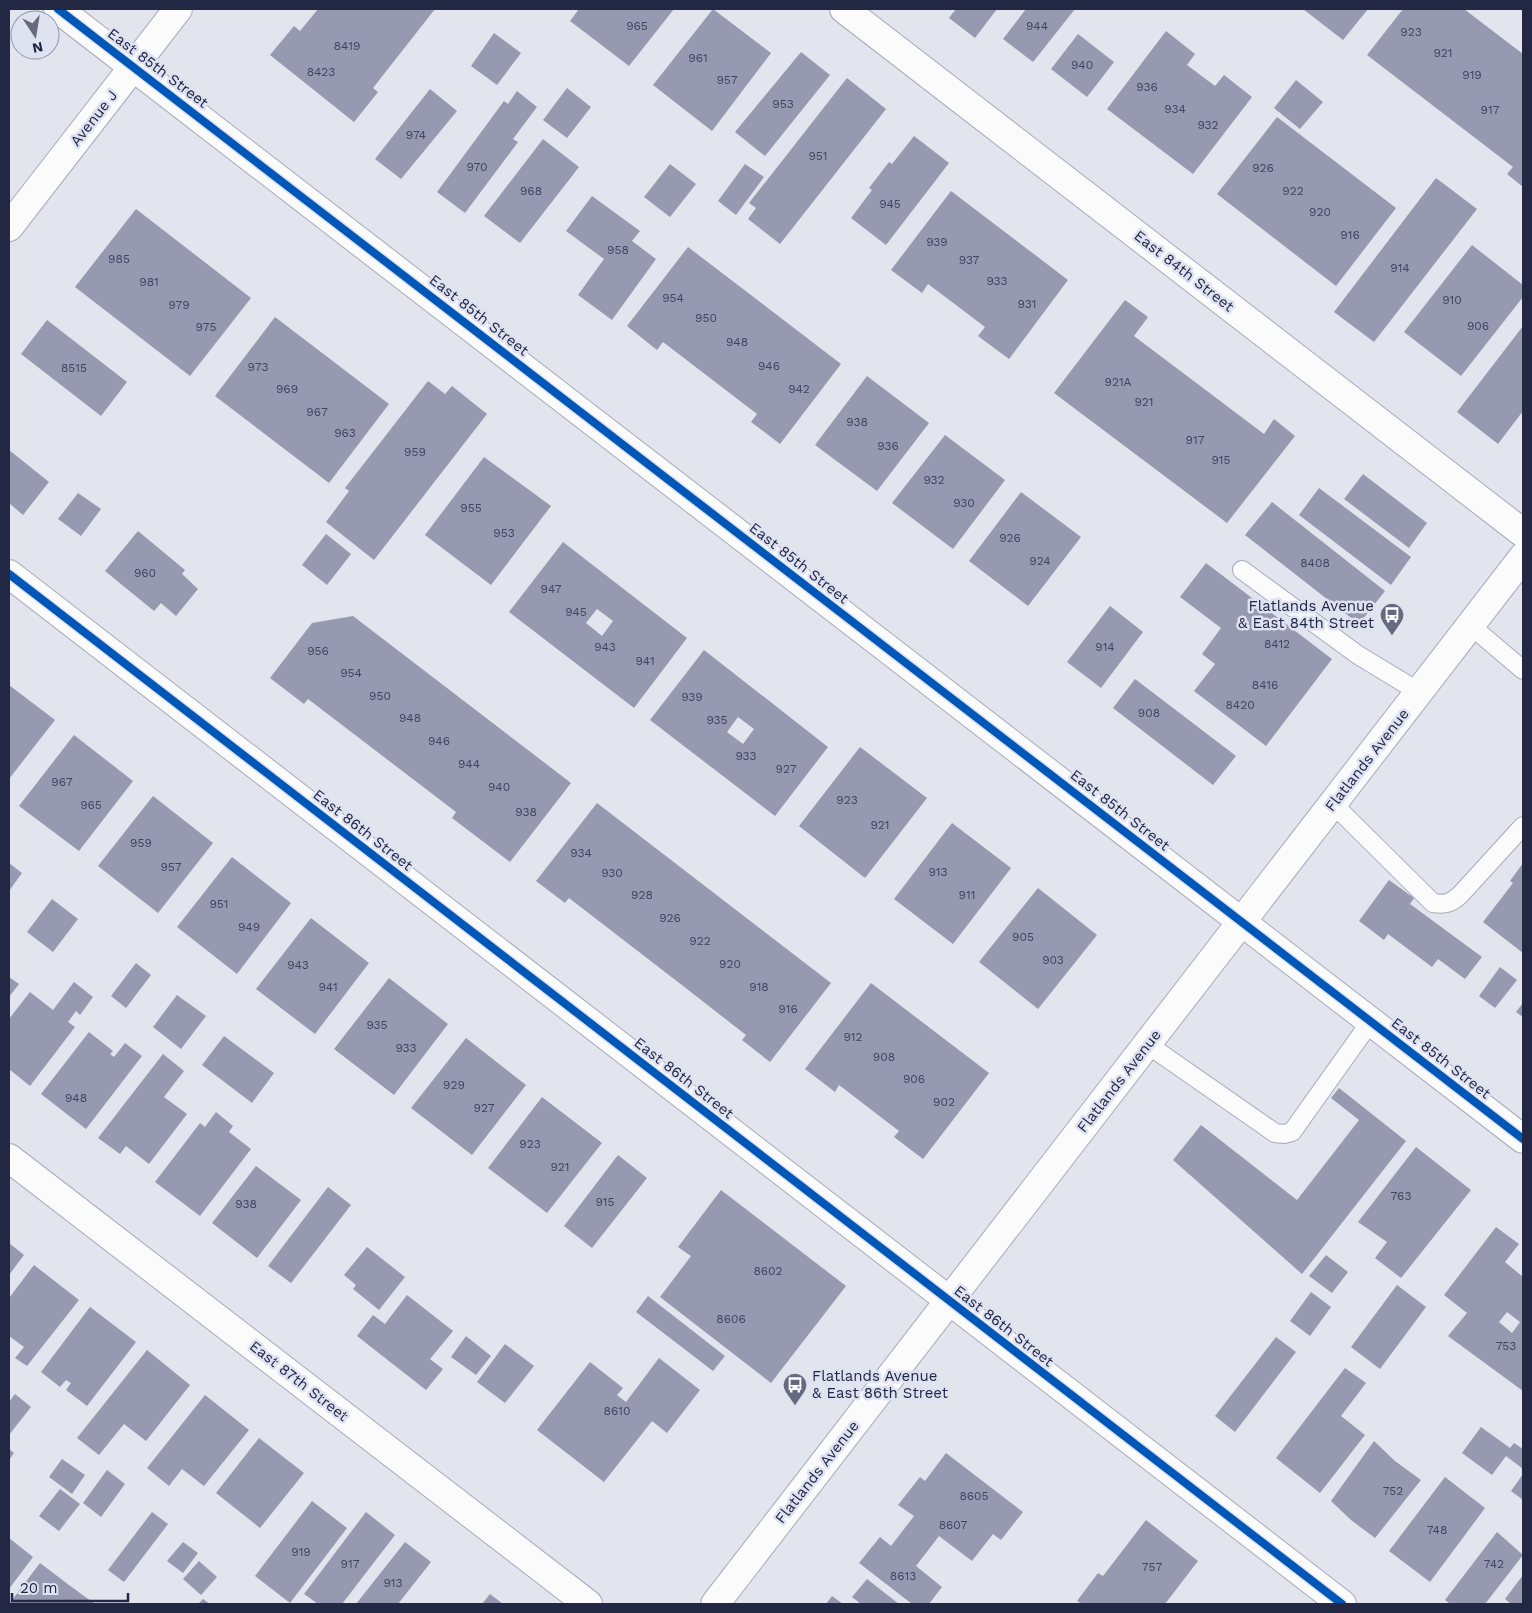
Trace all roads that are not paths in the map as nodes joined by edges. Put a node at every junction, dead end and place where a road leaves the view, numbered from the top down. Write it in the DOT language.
graph roads {
  1 [pos="58,9"];
  2 [pos="178,9"];
  3 [pos="844,9"];
  4 [pos="134,66"];
  5 [pos="9,227"];
  6 [pos="1523,532"];
  7 [pos="1523,557"];
  8 [pos="1242,570"];
  9 [pos="9,574"];
  10 [pos="1470,626"];
  11 [pos="1523,670"];
  12 [pos="1419,692"];
  13 [pos="1333,804"];
  14 [pos="1523,826"];
  15 [pos="1242,922"];
  16 [pos="1371,1021"];
  17 [pos="1147,1044"];
  18 [pos="1523,1139"];
  19 [pos="9,1158"];
  20 [pos="949,1300"];
  21 [pos="588,1604"];
  22 [pos="715,1604"];
  23 [pos="1342,1604"];
  1 -- 4 [label="street, East 85th Street"];
  2 -- 4 [label="street, Avenue J"];
  3 -- 6 [label="street, East 84th Street"];
  4 -- 5 [label="street, Avenue J"];
  4 -- 15 [label="street, East 85th Street"];
  7 -- 10 [label="street, Flatlands Avenue"];
  8 -- 12 [label="lane"];
  9 -- 20 [label="street, East 86th Street"];
  10 -- 11 [label="lane"];
  10 -- 12 [label="street, Flatlands Avenue"];
  12 -- 13 [label="street, Flatlands Avenue"];
  13 -- 14 [label="lane"];
  13 -- 15 [label="street, Flatlands Avenue"];
  15 -- 16 [label="street, East 85th Street"];
  15 -- 17 [label="street, Flatlands Avenue"];
  16 -- 17 [label="lane"];
  16 -- 18 [label="street, East 85th Street"];
  17 -- 20 [label="street, Flatlands Avenue"];
  19 -- 21 [label="street, East 87th Street"];
  20 -- 22 [label="street, Flatlands Avenue"];
  20 -- 23 [label="street, East 86th Street"];
}
